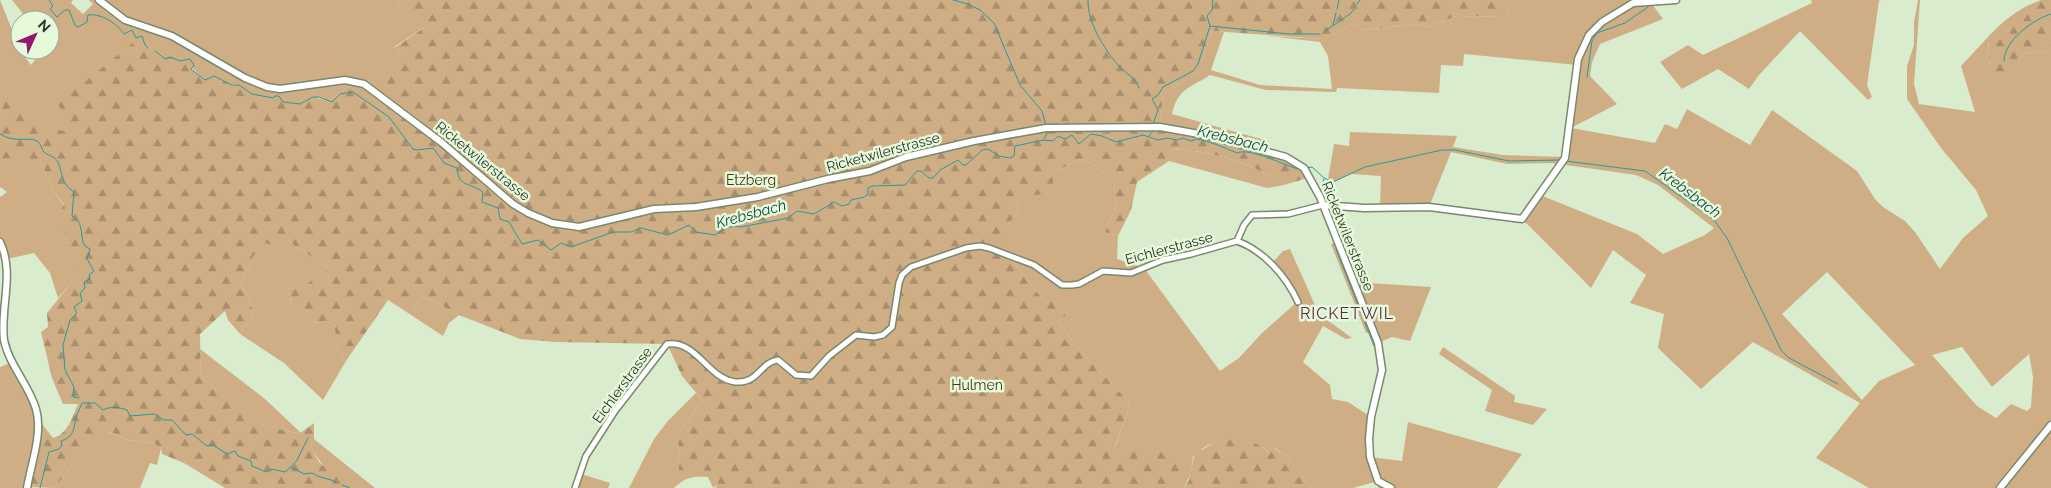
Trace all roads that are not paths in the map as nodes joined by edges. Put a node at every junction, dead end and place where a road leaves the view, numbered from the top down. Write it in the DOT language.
graph roads {
  1 [pos="99,0"];
  2 [pos="1676,0"];
  3 [pos="1323,205"];
  4 [pos="1237,241"];
  5 [pos="0,242"];
  6 [pos="1298,302"];
  7 [pos="2,308"];
  8 [pos="2051,425"];
  9 [pos="27,488"];
  10 [pos="575,488"];
  11 [pos="1391,488"];
  12 [pos="2000,488"];
  1 -- 3 [label="street, Ricketwilerstrasse"];
  2 -- 3 [label="street"];
  3 -- 4 [label="street"];
  3 -- 11 [label="street, Ricketwilerstrasse"];
  4 -- 6 [label="street"];
  4 -- 10 [label="street, Eichlerstrasse"];
  5 -- 7 [label="street"];
  7 -- 9 [label="street"];
  8 -- 12 [label="street"];
}
